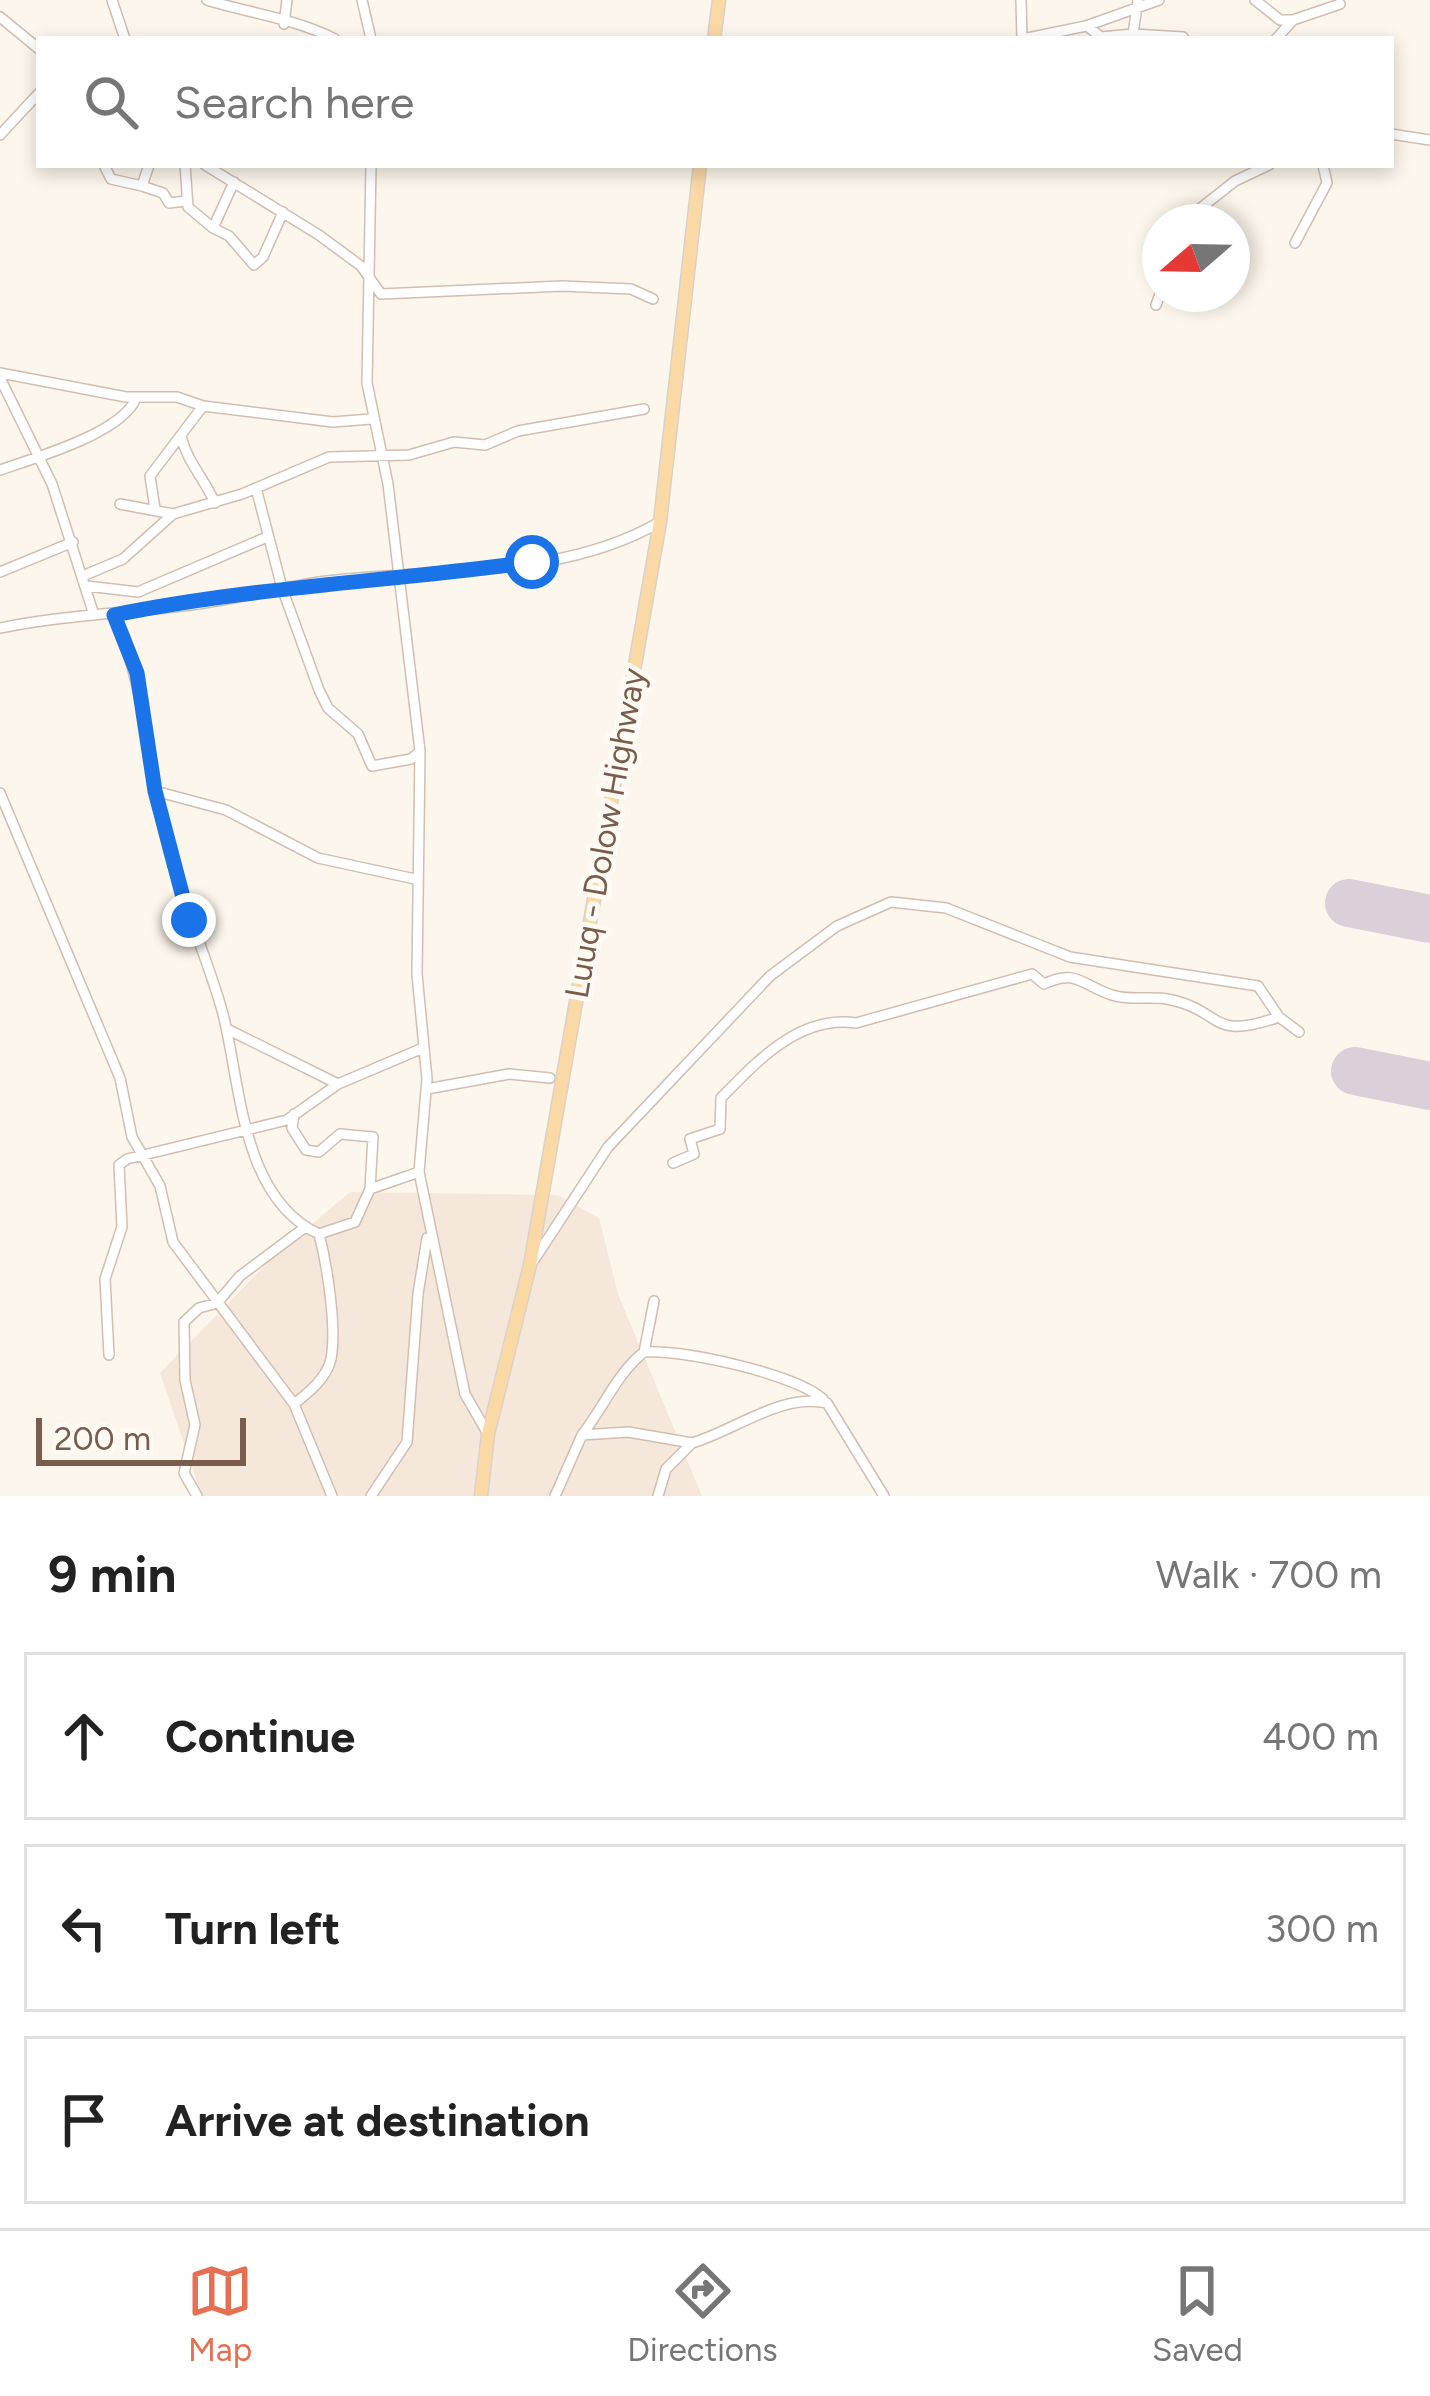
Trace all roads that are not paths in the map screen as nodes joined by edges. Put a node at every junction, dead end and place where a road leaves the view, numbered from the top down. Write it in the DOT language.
graph roads {
  1 [pos="112,0"];
  2 [pos="207,0"];
  3 [pos="287,0"];
  4 [pos="362,0"];
  5 [pos="719,0"];
  6 [pos="1022,0"];
  7 [pos="1159,0"];
  8 [pos="1256,0"];
  9 [pos="220,2"];
  10 [pos="1340,4"];
  11 [pos="1137,5"];
  12 [pos="0,17"];
  13 [pos="1293,20"];
  14 [pos="284,24"];
  15 [pos="1086,26"];
  16 [pos="124,36"];
  17 [pos="329,36"];
  18 [pos="370,36"];
  19 [pos="714,36"];
  20 [pos="1022,36"];
  21 [pos="1037,36"];
  22 [pos="1099,36"];
  23 [pos="1132,36"];
  24 [pos="1279,36"];
  25 [pos="36,47"];
  26 [pos="36,96"];
  27 [pos="1394,134"];
  28 [pos="0,135"];
  29 [pos="1430,140"];
  30 [pos="106,168"];
  31 [pos="148,168"];
  32 [pos="185,168"];
  33 [pos="210,168"];
  34 [pos="371,168"];
  35 [pos="700,168"];
  36 [pos="1263,168"];
  37 [pos="1324,168"];
  38 [pos="234,182"];
  39 [pos="142,186"];
  40 [pos="186,201"];
  41 [pos="1206,204"];
  42 [pos="283,212"];
  43 [pos="213,228"];
  44 [pos="1295,243"];
  45 [pos="369,282"];
  46 [pos="653,299"];
  47 [pos="0,376"];
  48 [pos="136,398"];
  49 [pos="203,406"];
  50 [pos="644,409"];
  51 [pos="370,419"];
  52 [pos="181,436"];
  53 [pos="382,454"];
  54 [pos="35,458"];
  55 [pos="0,470"];
  56 [pos="256,488"];
  57 [pos="215,502"];
  58 [pos="120,504"];
  59 [pos="155,509"];
  60 [pos="173,514"];
  61 [pos="660,522"];
  62 [pos="266,537"];
  63 [pos="73,542"];
  64 [pos="0,572"];
  65 [pos="398,579"];
  66 [pos="86,581"];
  67 [pos="282,588"];
  68 [pos="94,615"];
  69 [pos="114,615"];
  70 [pos="0,628"];
  71 [pos="420,751"];
  72 [pos="155,791"];
  73 [pos="0,794"];
  74 [pos="416,879"];
  75 [pos="1279,1017"];
  76 [pos="226,1029"];
  77 [pos="1299,1032"];
  78 [pos="423,1048"];
  79 [pos="550,1078"];
  80 [pos="338,1084"];
  81 [pos="427,1088"];
  82 [pos="294,1114"];
  83 [pos="248,1132"];
  84 [pos="143,1156"];
  85 [pos="674,1163"];
  86 [pos="419,1172"];
  87 [pos="370,1189"];
  88 [pos="304,1228"];
  89 [pos="429,1231"];
  90 [pos="319,1234"];
  91 [pos="530,1265"];
  92 [pos="655,1301"];
  93 [pos="217,1303"];
  94 [pos="644,1352"];
  95 [pos="109,1355"];
  96 [pos="827,1402"];
  97 [pos="295,1404"];
  98 [pos="488,1434"];
  99 [pos="582,1435"];
  100 [pos="692,1443"];
  101 [pos="197,1496"];
  102 [pos="332,1496"];
  103 [pos="371,1496"];
  104 [pos="481,1496"];
  105 [pos="555,1496"];
  106 [pos="658,1496"];
  107 [pos="884,1496"];
  1 -- 16 [label="street"];
  2 -- 9 [label="street"];
  3 -- 14 [label="street"];
  4 -- 18 [label="street"];
  5 -- 19 [label="main road"];
  6 -- 20 [label="street"];
  7 -- 11 [label="street"];
  8 -- 13 [label="street"];
  9 -- 14 [label="street"];
  10 -- 13 [label="street"];
  11 -- 15 [label="street"];
  11 -- 23 [label="street"];
  12 -- 25 [label="street"];
  13 -- 24 [label="street"];
  14 -- 17 [label="street"];
  15 -- 21 [label="street"];
  15 -- 22 [label="street"];
  26 -- 28 [label="street"];
  27 -- 29 [label="street"];
  30 -- 39 [label="street"];
  31 -- 39 [label="street"];
  32 -- 40 [label="street"];
  33 -- 38 [label="street"];
  34 -- 45 [label="street"];
  35 -- 61 [label="main road, Luuq - Dolow Highway"];
  36 -- 41 [label="street"];
  37 -- 44 [label="street"];
  38 -- 42 [label="street"];
  38 -- 43 [label="street"];
  39 -- 40 [label="street"];
  40 -- 43 [label="street"];
  42 -- 43 [label="street"];
  42 -- 45 [label="street"];
  45 -- 46 [label="street"];
  45 -- 51 [label="street"];
  47 -- 48 [label="street"];
  47 -- 54 [label="street"];
  48 -- 49 [label="street"];
  48 -- 54 [label="street"];
  49 -- 51 [label="street"];
  49 -- 52 [label="street"];
  50 -- 53 [label="street"];
  51 -- 53 [label="street"];
  52 -- 57 [label="street"];
  52 -- 59 [label="street"];
  53 -- 56 [label="street"];
  53 -- 65 [label="street"];
  54 -- 55 [label="street"];
  54 -- 63 [label="street"];
  56 -- 57 [label="street"];
  56 -- 62 [label="street"];
  57 -- 60 [label="street"];
  58 -- 59 [label="street"];
  59 -- 60 [label="street"];
  60 -- 66 [label="street"];
  61 -- 65 [label="street"];
  61 -- 91 [label="main road, Luuq - Dolow Highway"];
  62 -- 66 [label="street"];
  62 -- 67 [label="street"];
  63 -- 64 [label="street"];
  63 -- 66 [label="street"];
  65 -- 67 [label="street"];
  65 -- 71 [label="street"];
  66 -- 68 [label="street"];
  67 -- 69 [label="street"];
  67 -- 71 [label="street"];
  68 -- 69 [label="street"];
  68 -- 70 [label="street"];
  69 -- 72 [label="street"];
  71 -- 74 [label="street"];
  72 -- 74 [label="street"];
  72 -- 76 [label="street"];
  73 -- 84 [label="street"];
  74 -- 78 [label="street"];
  75 -- 77 [label="street"];
  75 -- 85 [label="street"];
  75 -- 91 [label="street"];
  76 -- 80 [label="street"];
  76 -- 83 [label="street"];
  78 -- 80 [label="street"];
  78 -- 81 [label="street"];
  79 -- 81 [label="street"];
  80 -- 82 [label="street"];
  81 -- 86 [label="street"];
  82 -- 83 [label="street"];
  82 -- 87 [label="street"];
  83 -- 84 [label="street"];
  83 -- 88 [label="street"];
  84 -- 93 [label="street"];
  84 -- 95 [label="street"];
  86 -- 87 [label="street"];
  86 -- 89 [label="street"];
  87 -- 90 [label="street"];
  88 -- 90 [label="street"];
  88 -- 93 [label="street"];
  89 -- 98 [label="street"];
  89 -- 103 [label="street"];
  90 -- 97 [label="street"];
  91 -- 98 [label="main road, Luuq - Dolow Highway"];
  92 -- 94 [label="street"];
  93 -- 97 [label="street"];
  93 -- 101 [label="street"];
  94 -- 96 [label="street"];
  94 -- 99 [label="street"];
  96 -- 100 [label="street"];
  96 -- 107 [label="street"];
  97 -- 102 [label="street"];
  98 -- 104 [label="main road, Luuq - Dolow Highway"];
  99 -- 100 [label="street"];
  99 -- 105 [label="street"];
  100 -- 106 [label="street"];
}
